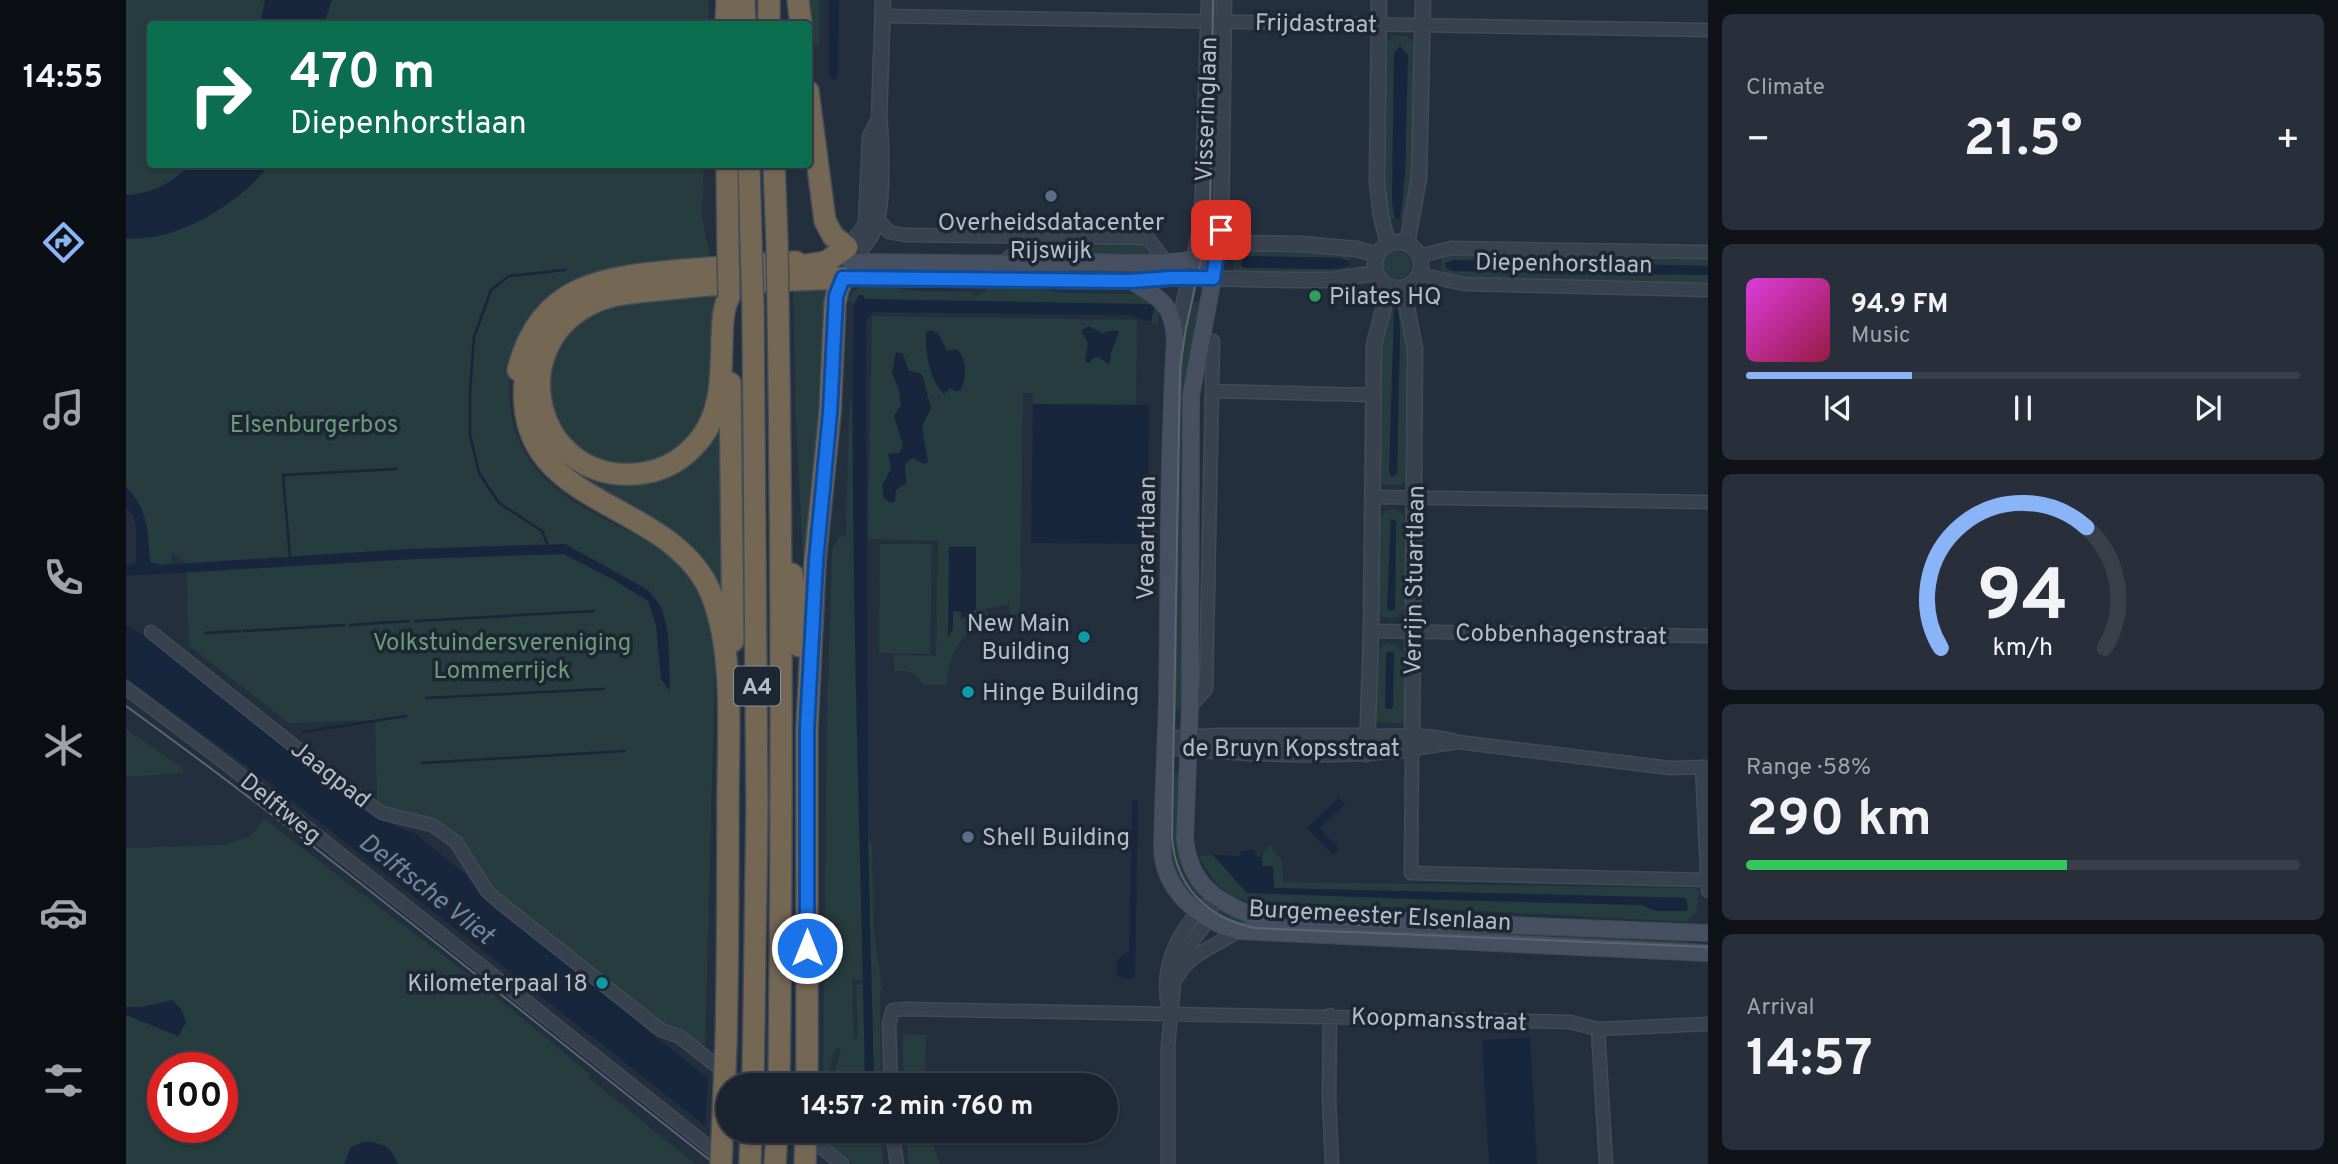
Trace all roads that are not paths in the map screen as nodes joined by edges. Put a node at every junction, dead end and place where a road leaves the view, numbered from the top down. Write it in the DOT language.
graph roads {
  1 [pos="727,0"];
  2 [pos="744,0"];
  3 [pos="769,0"];
  4 [pos="798,0"];
  5 [pos="883,0"];
  6 [pos="1209,0"];
  7 [pos="1224,0"];
  8 [pos="1379,0"];
  9 [pos="1423,0"];
  10 [pos="883,16"];
  11 [pos="726,21"];
  12 [pos="745,21"];
  13 [pos="769,21"];
  14 [pos="801,21"];
  15 [pos="1216,22"];
  16 [pos="1379,24"];
  17 [pos="1422,25"];
  18 [pos="1708,30"];
  19 [pos="879,119"];
  20 [pos="812,123"];
  21 [pos="727,168"];
  22 [pos="749,168"];
  23 [pos="774,168"];
  24 [pos="878,219"];
  25 [pos="1034,236"];
  26 [pos="1388,244"];
  27 [pos="1407,244"];
  28 [pos="1218,250"];
  29 [pos="1708,252"];
  30 [pos="1377,255"];
  31 [pos="1419,256"];
  32 [pos="1194,259"];
  33 [pos="850,260"];
  34 [pos="1166,262"];
  35 [pos="1003,263"];
  36 [pos="1376,274"];
  37 [pos="1419,274"];
  38 [pos="1190,278"];
  39 [pos="1213,278"];
  40 [pos="1130,281"];
  41 [pos="1396,287"];
  42 [pos="1708,290"];
  43 [pos="727,304"];
  44 [pos="1175,339"];
  45 [pos="1213,341"];
  46 [pos="1196,372"];
  47 [pos="1212,391"];
  48 [pos="1373,396"];
  49 [pos="781,496"];
  50 [pos="1373,497"];
  51 [pos="1415,498"];
  52 [pos="1708,502"];
  53 [pos="1371,631"];
  54 [pos="150,632"];
  55 [pos="1413,632"];
  56 [pos="1708,636"];
  57 [pos="126,688"];
  58 [pos="728,704"];
  59 [pos="1190,707"];
  60 [pos="807,729"];
  61 [pos="1367,736"];
  62 [pos="1411,742"];
  63 [pos="1165,743"];
  64 [pos="1189,743"];
  65 [pos="1367,754"];
  66 [pos="1705,767"];
  67 [pos="1708,884"];
  68 [pos="1216,898"];
  69 [pos="1203,915"];
  70 [pos="1708,924"];
  71 [pos="1238,931"];
  72 [pos="1708,933"];
  73 [pos="1708,941"];
  74 [pos="1708,953"];
  75 [pos="1176,980"];
  76 [pos="1170,1013"];
  77 [pos="1330,1015"];
  78 [pos="1708,1024"];
  79 [pos="1598,1029"];
  80 [pos="726,1073"];
  81 [pos="753,1073"];
  82 [pos="779,1073"];
  83 [pos="807,1073"];
  84 [pos="891,1073"];
  85 [pos="751,1143"];
  86 [pos="776,1143"];
  87 [pos="806,1143"];
  88 [pos="815,1143"];
  89 [pos="894,1143"];
  90 [pos="722,1164"];
  91 [pos="731,1164"];
  92 [pos="750,1164"];
  93 [pos="775,1164"];
  94 [pos="805,1164"];
  95 [pos="842,1164"];
  96 [pos="897,1164"];
  97 [pos="1168,1164"];
  98 [pos="1332,1164"];
  99 [pos="1606,1164"];
  1 -- 11 [label="highway"];
  2 -- 12 [label="highway"];
  3 -- 13 [label="highway"];
  4 -- 14 [label="highway"];
  5 -- 10 [label="street"];
  6 -- 15 [label="street, Visseringlaan"];
  7 -- 15 [label="street, Visseringlaan"];
  8 -- 16 [label="street"];
  9 -- 17 [label="street"];
  10 -- 15 [label="street, Frijdastraat"];
  10 -- 19 [label="street"];
  15 -- 16 [label="street, Frijdastraat"];
  15 -- 28 [label="street, Visseringlaan"];
  15 -- 32 [label="street, Visseringlaan"];
  16 -- 17 [label="street, Frijdastraat"];
  16 -- 26 [label="street"];
  17 -- 18 [label="street, Frijdastraat"];
  17 -- 27 [label="street"];
  19 -- 24 [label="street"];
  19 -- 33 [label="street"];
  20 -- 33 [label="highway"];
  21 -- 43 [label="highway, A4, bridge"];
  22 -- 81 [label="highway, A4, bridge"];
  23 -- 49 [label="highway, A4, bridge"];
  24 -- 25 [label="street"];
  24 -- 33 [label="street"];
  25 -- 34 [label="street"];
  25 -- 35 [label="street"];
  26 -- 27 [label="street"];
  26 -- 30 [label="street"];
  27 -- 31 [label="street"];
  28 -- 30 [label="street"];
  28 -- 32 [label="street"];
  28 -- 39 [label="street, Veraartlaan"];
  29 -- 31 [label="street, Diepenhorstlaan"];
  30 -- 36 [label="street"];
  31 -- 37 [label="street"];
  32 -- 34 [label="main road"];
  32 -- 38 [label="street, Veraartlaan"];
  32 -- 39 [label="main road"];
  33 -- 35 [label="main road"];
  33 -- 40 [label="main road"];
  33 -- 43 [label="highway, A4"];
  33 -- 58 [label="highway, A4"];
  33 -- 60 [label="highway, A4"];
  34 -- 35 [label="main road"];
  36 -- 39 [label="street"];
  36 -- 41 [label="street"];
  37 -- 41 [label="street"];
  37 -- 42 [label="street, Diepenhorstlaan"];
  38 -- 39 [label="street"];
  38 -- 40 [label="street"];
  38 -- 44 [label="street, Veraartlaan"];
  39 -- 46 [label="main road, Veraartlaan"];
  40 -- 44 [label="main road, Veraartlaan"];
  41 -- 48 [label="street, Verrijn Stuartlaan"];
  41 -- 51 [label="street, Verrijn Stuartlaan"];
  43 -- 58 [label="highway, A4"];
  44 -- 63 [label="main road, Veraartlaan"];
  45 -- 47 [label="street, Veraartlaan"];
  46 -- 47 [label="street"];
  46 -- 59 [label="main road, Veraartlaan"];
  47 -- 48 [label="street"];
  47 -- 59 [label="street, Veraartlaan"];
  48 -- 50 [label="street, Verrijn Stuartlaan"];
  49 -- 60 [label="highway, A4"];
  49 -- 82 [label="highway, A4"];
  50 -- 51 [label="street"];
  50 -- 53 [label="street, Verrijn Stuartlaan"];
  51 -- 52 [label="street"];
  51 -- 55 [label="street, Verrijn Stuartlaan"];
  53 -- 55 [label="street, Cobbenhagenstraat"];
  53 -- 61 [label="street, Verrijn Stuartlaan"];
  54 -- 80 [label="street, Jaagpad"];
  55 -- 56 [label="street, Cobbenhagenstraat"];
  55 -- 62 [label="street, Verrijn Stuartlaan"];
  57 -- 91 [label="street, Delftweg"];
  58 -- 90 [label="highway, A4, bridge"];
  59 -- 64 [label="main road, Veraartlaan"];
  60 -- 83 [label="highway, A4"];
  61 -- 62 [label="street, de Bruyn Kopsstraat"];
  61 -- 64 [label="street, de Bruyn Kopsstraat"];
  61 -- 65 [label="street, Verrijn Stuartlaan"];
  62 -- 65 [label="street, de Bruyn Kopsstraat"];
  62 -- 66 [label="street, de Bruyn Kopsstraat"];
  62 -- 67 [label="street, Verrijn Stuartlaan"];
  63 -- 64 [label="street, de Bruyn Kopsstraat"];
  63 -- 69 [label="main road, Burgemeester Elsenlaan"];
  64 -- 65 [label="street, de Bruyn Kopsstraat"];
  64 -- 68 [label="main road, Burgemeester Elsenlaan"];
  66 -- 67 [label="street"];
  68 -- 69 [label="street"];
  68 -- 72 [label="main road, Burgemeester Elsenlaan"];
  69 -- 71 [label="main road, Burgemeester Elsenlaan"];
  69 -- 75 [label="street"];
  69 -- 76 [label="street"];
  70 -- 72 [label="street"];
  71 -- 74 [label="main road, Burgemeester Elsenlaan"];
  71 -- 75 [label="street"];
  72 -- 73 [label="street"];
  75 -- 76 [label="street"];
  76 -- 77 [label="street, Koopmansstraat"];
  76 -- 84 [label="street, Koopmansstraat"];
  76 -- 97 [label="street"];
  77 -- 79 [label="street, Koopmansstraat"];
  77 -- 98 [label="street"];
  78 -- 79 [label="street, Koopmansstraat"];
  79 -- 99 [label="street"];
  85 -- 92 [label="highway"];
  86 -- 93 [label="highway"];
  87 -- 94 [label="highway, bridge"];
  88 -- 95 [label="street"];
  89 -- 96 [label="street"];
}
